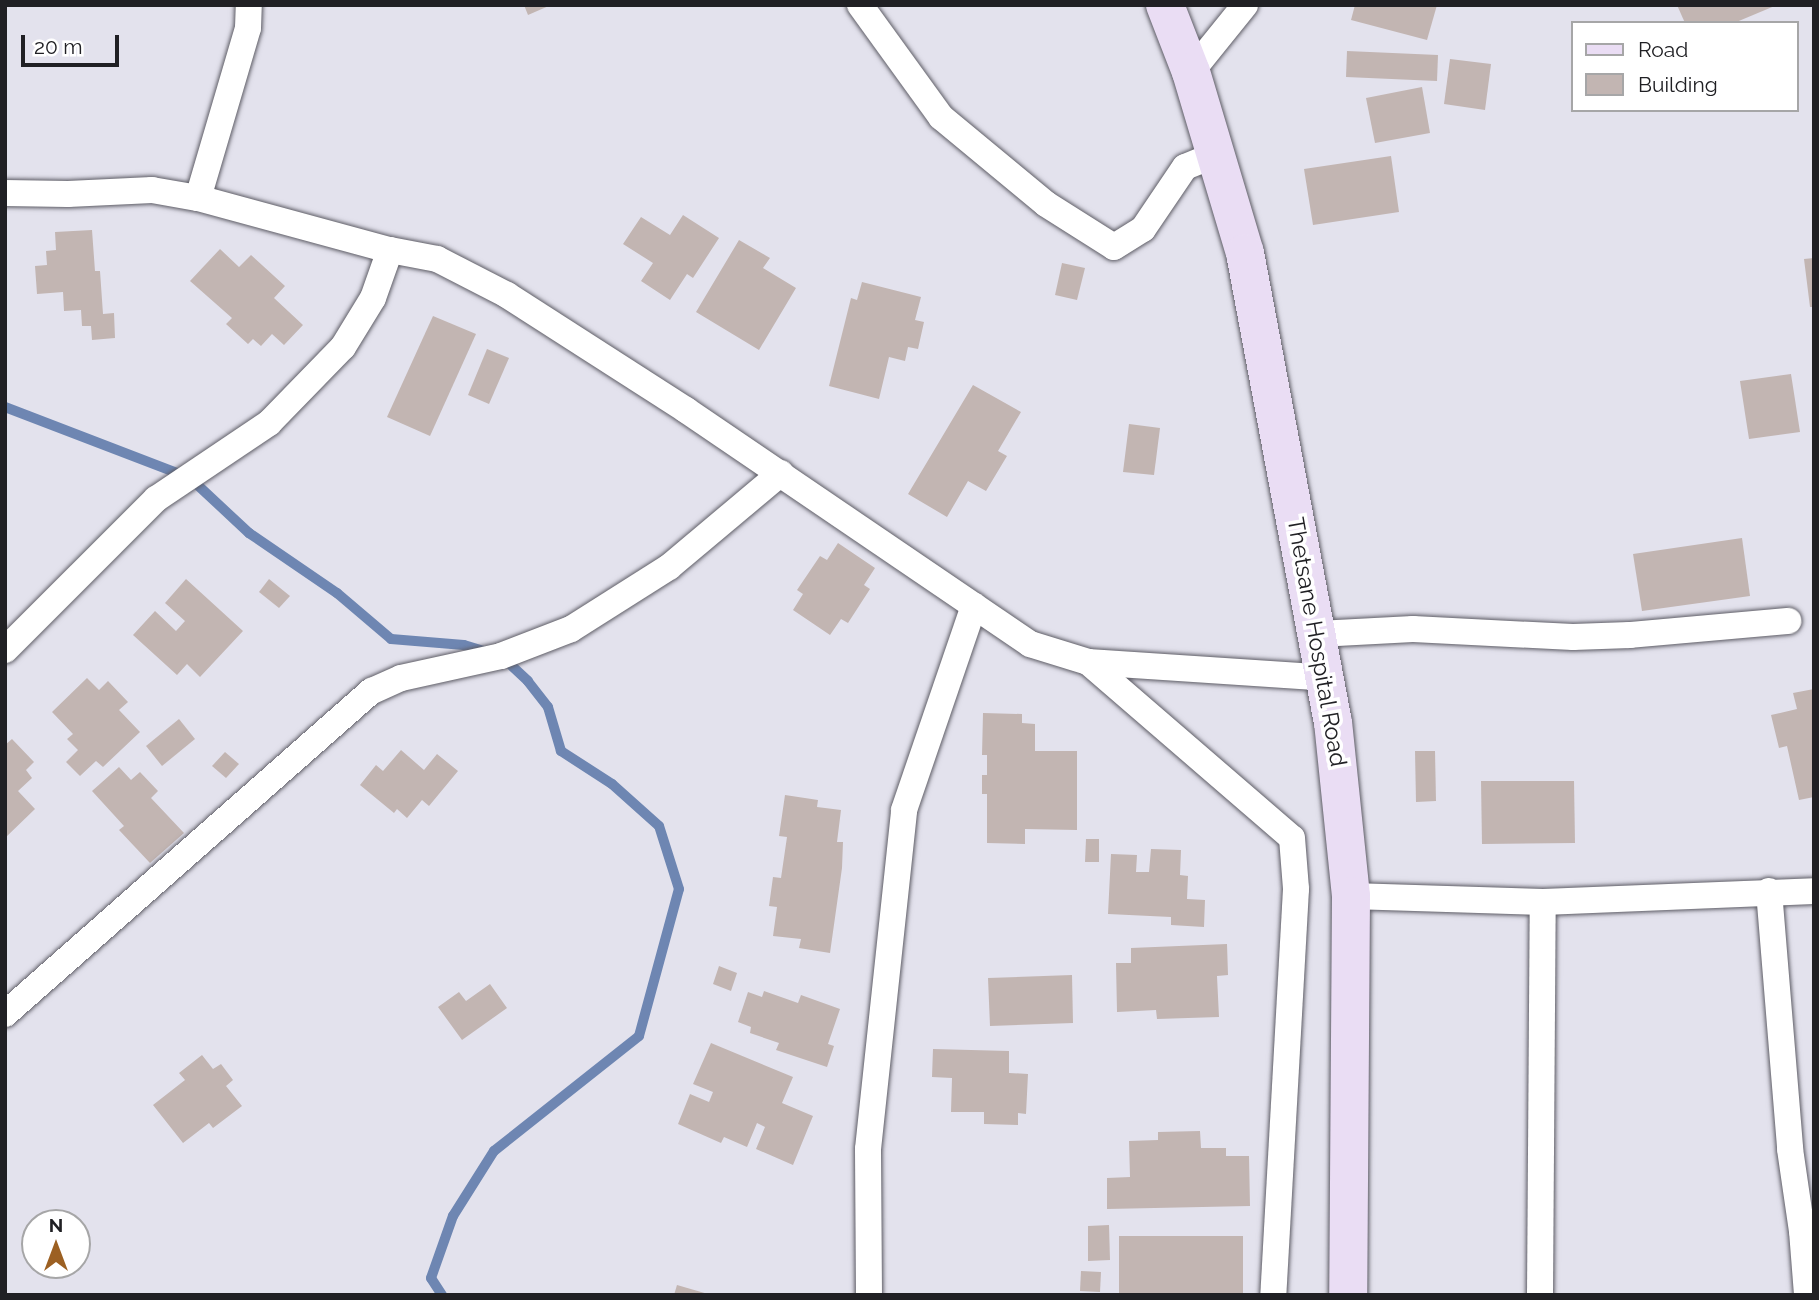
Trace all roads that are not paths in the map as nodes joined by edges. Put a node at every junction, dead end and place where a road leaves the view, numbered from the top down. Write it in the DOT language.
graph roads {
  1 [pos="249,5"];
  2 [pos="860,5"];
  3 [pos="1165,5"];
  4 [pos="1245,5"];
  5 [pos="1191,72"];
  6 [pos="1214,155"];
  7 [pos="5,193"];
  8 [pos="198,198"];
  9 [pos="390,250"];
  10 [pos="781,473"];
  11 [pos="974,606"];
  12 [pos="1788,621"];
  13 [pos="1318,634"];
  14 [pos="5,650"];
  15 [pos="1088,662"];
  16 [pos="1326,678"];
  17 [pos="1769,891"];
  18 [pos="1814,891"];
  19 [pos="1351,896"];
  20 [pos="1543,902"];
  21 [pos="5,1013"];
  22 [pos="869,1295"];
  23 [pos="1273,1295"];
  24 [pos="1348,1295"];
  25 [pos="1540,1295"];
  26 [pos="1807,1295"];
  1 -- 8 [label="street"];
  2 -- 6 [label="street"];
  3 -- 5 [label="main road, Thetsane Hospital Road"];
  4 -- 5 [label="street"];
  5 -- 6 [label="main road, Thetsane Hospital Road"];
  6 -- 13 [label="main road, Thetsane Hospital Road"];
  7 -- 8 [label="street"];
  8 -- 9 [label="street"];
  9 -- 10 [label="street"];
  9 -- 14 [label="street"];
  10 -- 11 [label="street"];
  10 -- 21 [label="street"];
  11 -- 15 [label="street"];
  11 -- 22 [label="street"];
  12 -- 13 [label="street"];
  13 -- 16 [label="main road, Thetsane Hospital Road"];
  15 -- 16 [label="street"];
  15 -- 23 [label="street"];
  16 -- 19 [label="main road, Thetsane Hospital Road"];
  17 -- 18 [label="street"];
  17 -- 20 [label="street"];
  17 -- 26 [label="street"];
  19 -- 20 [label="street"];
  19 -- 24 [label="main road, Thetsane Hospital Road"];
  20 -- 25 [label="street"];
}
